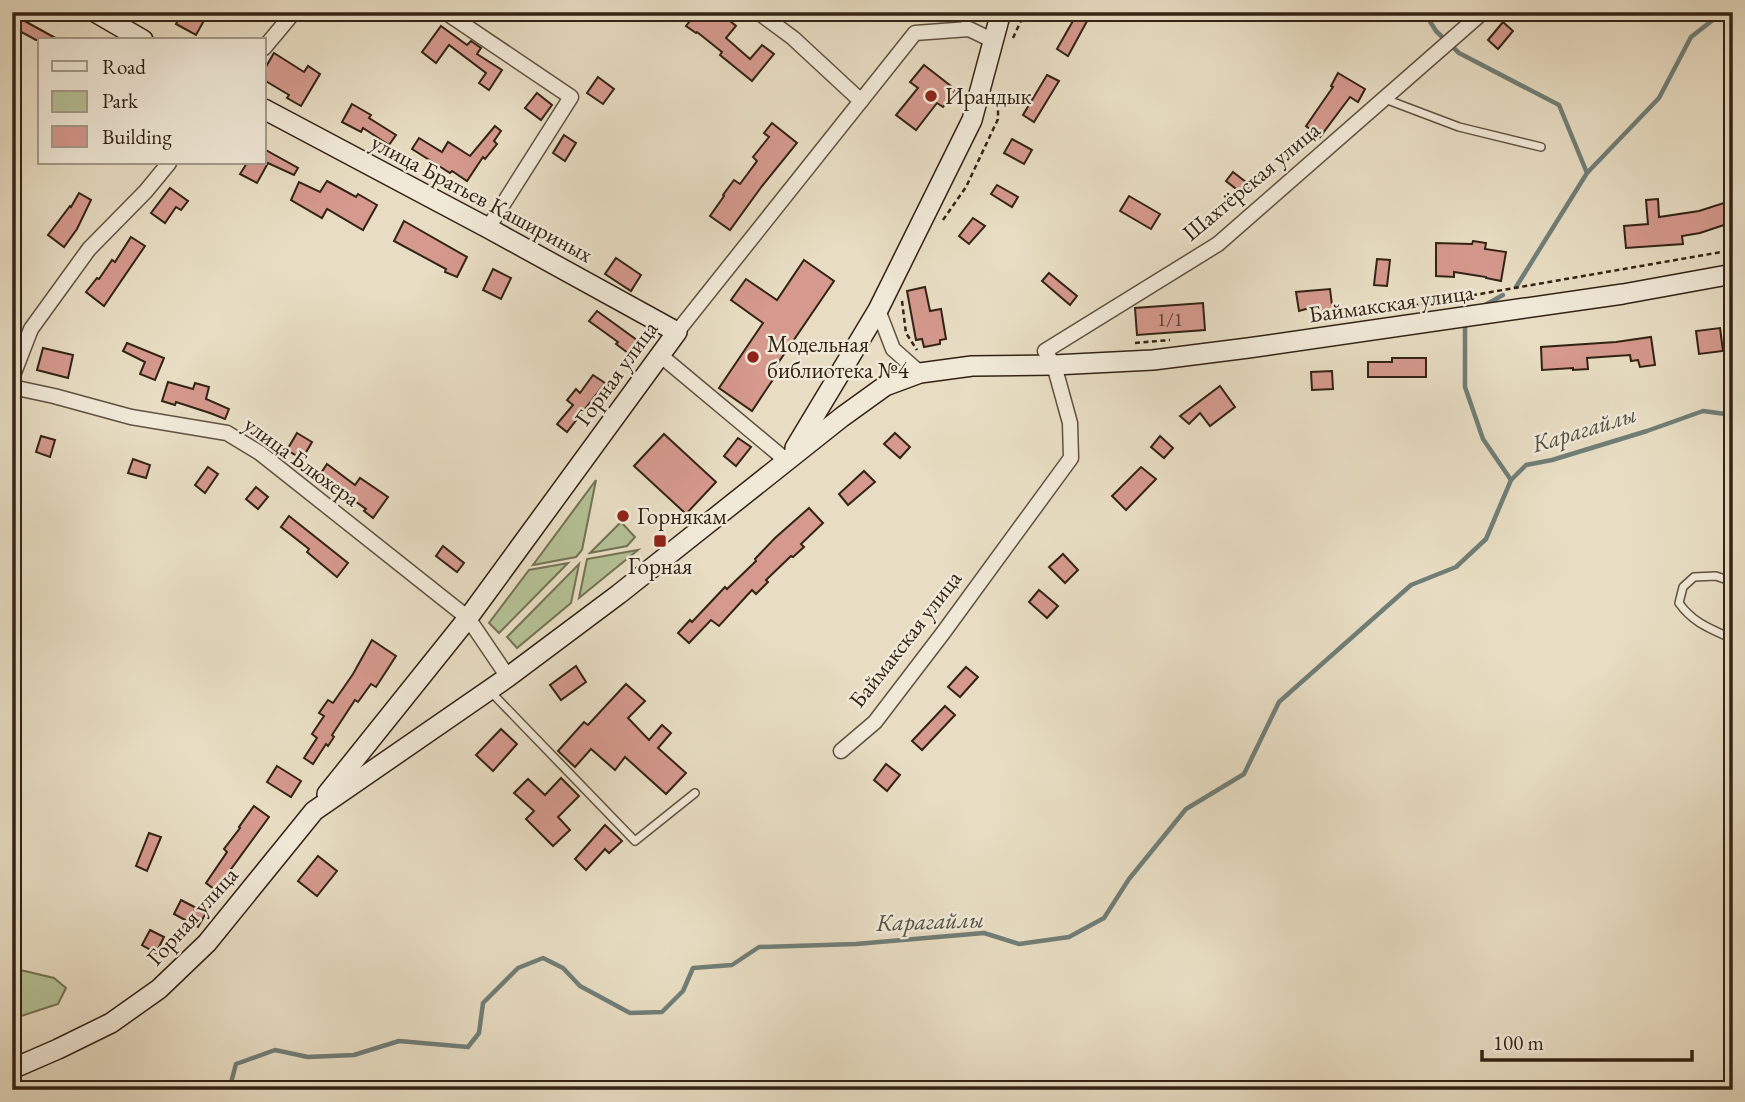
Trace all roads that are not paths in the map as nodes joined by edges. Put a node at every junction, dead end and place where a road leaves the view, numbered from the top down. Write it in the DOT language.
graph roads {
  1 [pos="95,12"];
  2 [pos="294,12"];
  3 [pos="445,12"];
  4 [pos="758,12"];
  5 [pos="959,12"];
  6 [pos="1001,12"];
  7 [pos="1483,12"];
  8 [pos="969,29"];
  9 [pos="140,38"];
  10 [pos="1001,43"];
  11 [pos="266,46"];
  12 [pos="1384,98"];
  13 [pos="861,101"];
  14 [pos="266,110"];
  15 [pos="1541,147"];
  16 [pos="168,164"];
  17 [pos="488,228"];
  18 [pos="1733,274"];
  19 [pos="878,310"];
  20 [pos="677,332"];
  21 [pos="660,355"];
  22 [pos="920,364"];
  23 [pos="1054,365"];
  24 [pos="12,378"];
  25 [pos="12,387"];
  26 [pos="788,461"];
  27 [pos="1733,582"];
  28 [pos="468,618"];
  29 [pos="1733,639"];
  30 [pos="508,677"];
  31 [pos="489,690"];
  32 [pos="841,751"];
  33 [pos="695,793"];
  34 [pos="314,811"];
  35 [pos="12,1069"];
  1 -- 9 [label="main road"];
  2 -- 11 [label="street"];
  3 -- 17 [label="street"];
  4 -- 13 [label="street"];
  5 -- 8 [label="lane"];
  6 -- 10 [label="main road, Горная улица"];
  7 -- 12 [label="street, Шахтёрская улица"];
  8 -- 10 [label="street, Горная улица"];
  8 -- 13 [label="street, Горная улица"];
  10 -- 19 [label="main road, Горная улица"];
  12 -- 15 [label="lane"];
  12 -- 23 [label="street, Шахтёрская улица"];
  13 -- 20 [label="street, Горная улица"];
  14 -- 17 [label="main road, улица Братьев Кашириных"];
  16 -- 24 [label="street"];
  17 -- 20 [label="main road, улица Братьев Кашириных"];
  18 -- 23 [label="main road, Баймакская улица"];
  19 -- 22 [label="street"];
  19 -- 26 [label="main road, Горная улица"];
  20 -- 21 [label="main road, Горная улица"];
  21 -- 26 [label="street"];
  21 -- 28 [label="main road, Горная улица"];
  22 -- 23 [label="main road, Баймакская улица"];
  22 -- 26 [label="main road, Баймакская улица"];
  23 -- 32 [label="street, Баймакская улица"];
  25 -- 28 [label="street, улица Блюхера"];
  26 -- 30 [label="main road, Горная улица"];
  27 -- 29 [label="lane"];
  28 -- 30 [label="street, улица Блюхера"];
  28 -- 34 [label="main road, Горная улица"];
  30 -- 31 [label="main road, Горная улица"];
  31 -- 33 [label="lane"];
  31 -- 34 [label="main road, Горная улица"];
  34 -- 35 [label="main road, Горная улица"];
}
